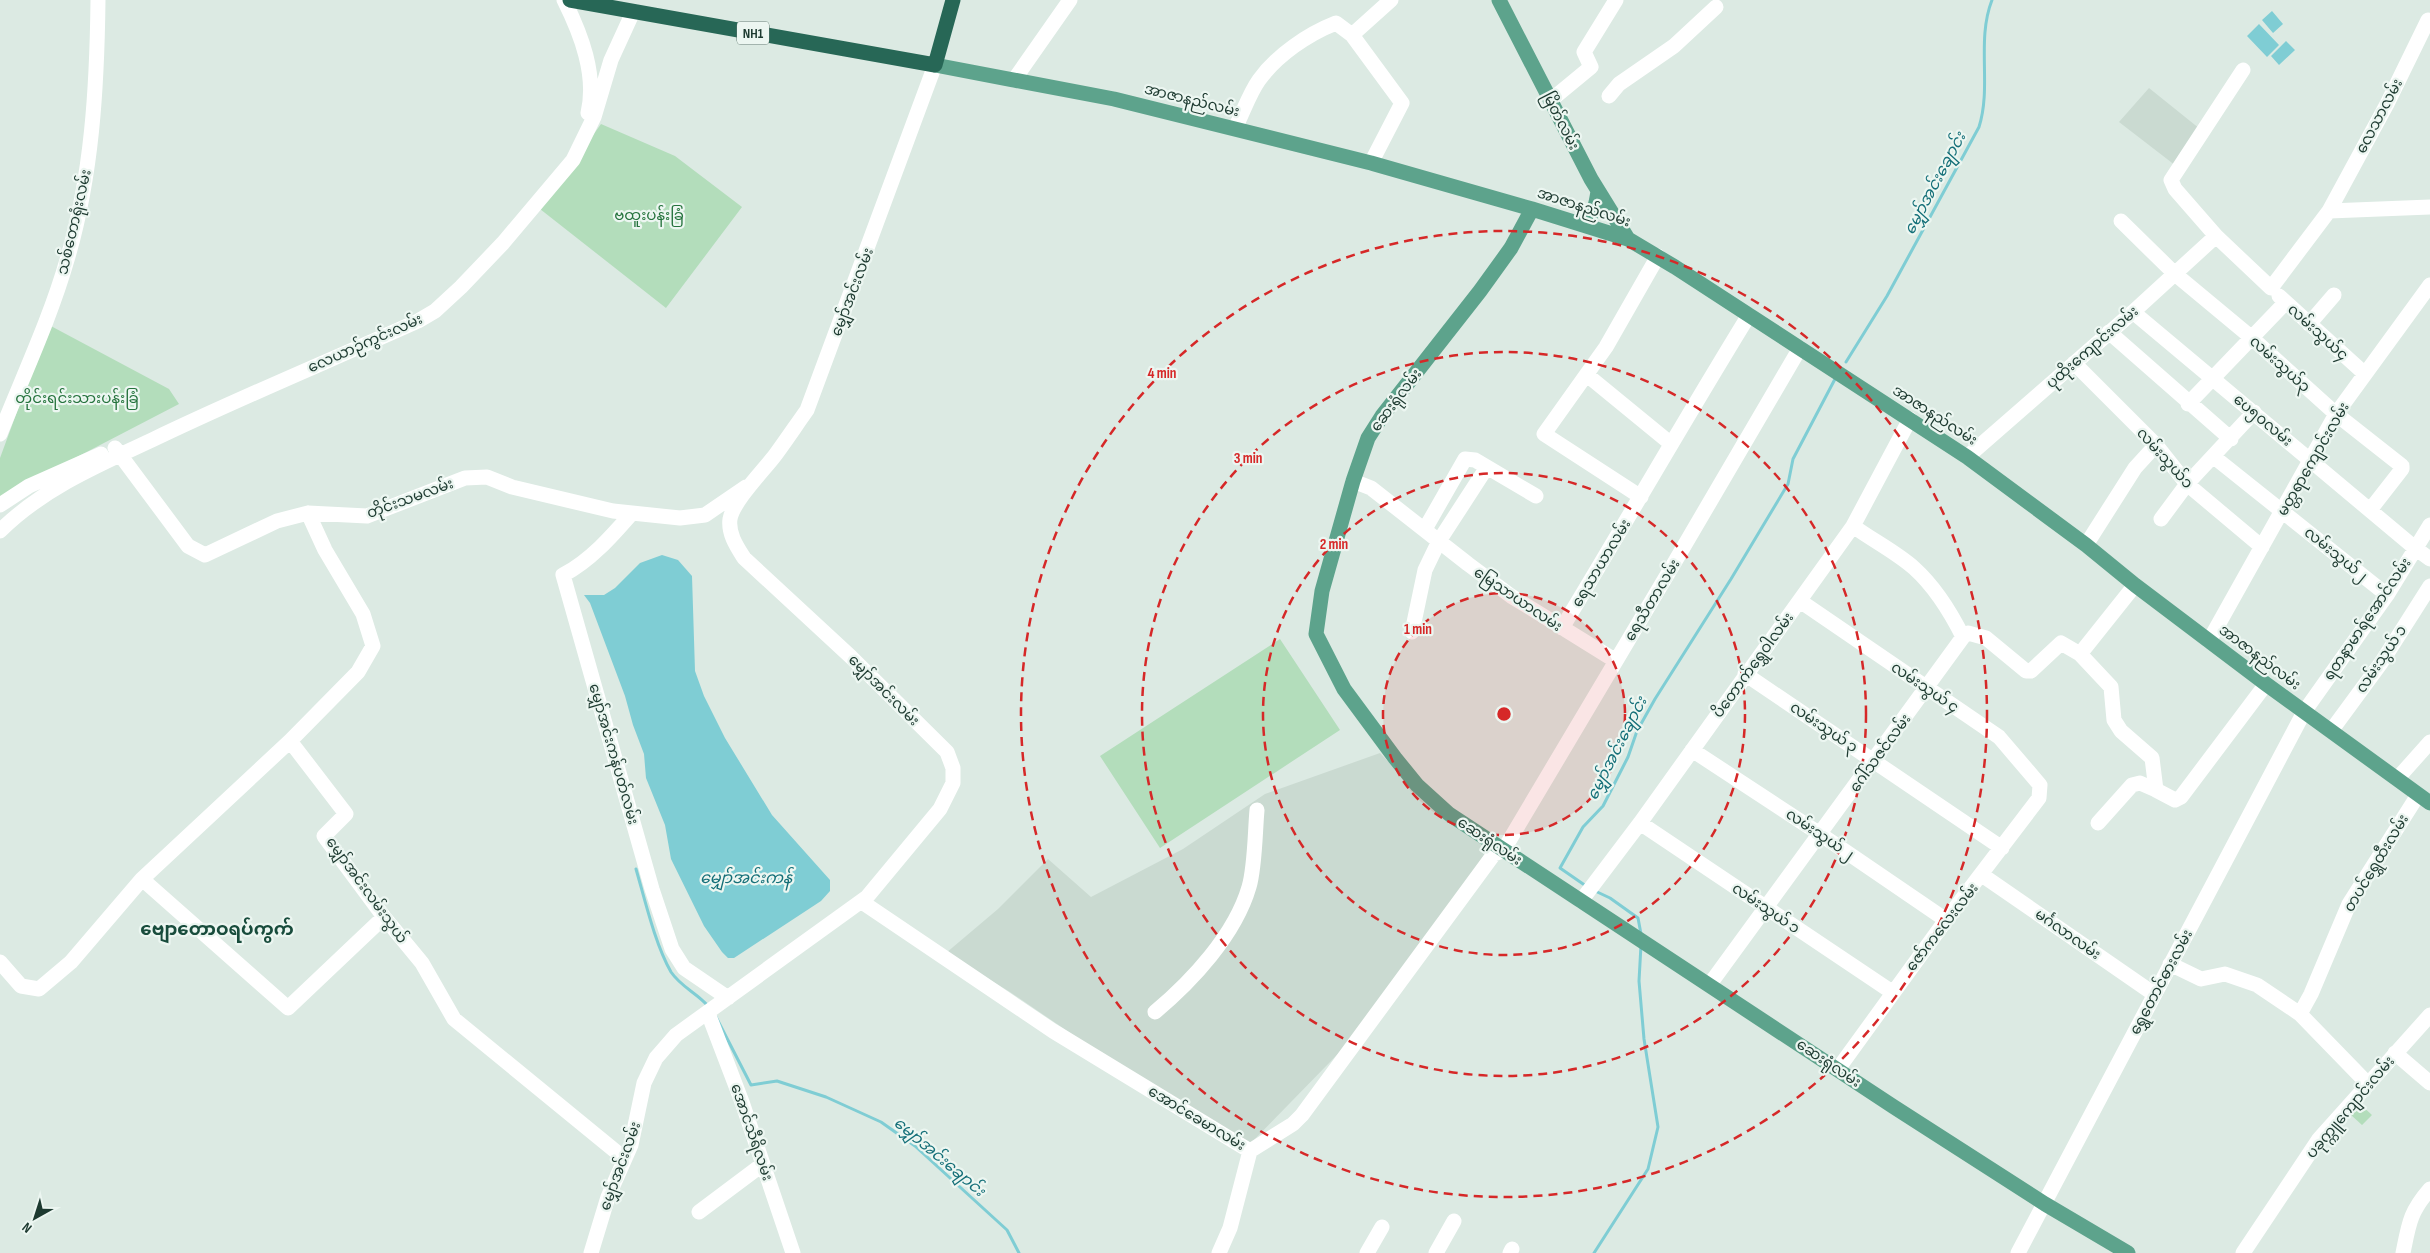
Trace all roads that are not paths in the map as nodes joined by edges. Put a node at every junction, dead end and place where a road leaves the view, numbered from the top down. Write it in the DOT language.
graph roads {
  1 [pos="98,0"];
  2 [pos="564,0"];
  3 [pos="570,0"];
  4 [pos="953,0"];
  5 [pos="1070,0"];
  6 [pos="1391,0"];
  7 [pos="1499,0"];
  8 [pos="1616,0"];
  9 [pos="1716,7"];
  10 [pos="632,12"];
  11 [pos="2428,20"];
  12 [pos="1352,35"];
  13 [pos="586,57"];
  14 [pos="612,60"];
  15 [pos="935,65"];
  16 [pos="2243,70"];
  17 [pos="1014,80"];
  18 [pos="1609,96"];
  19 [pos="1551,100"];
  20 [pos="1235,128"];
  21 [pos="1371,164"];
  22 [pos="1598,191"];
  23 [pos="2430,207"];
  24 [pos="1532,209"];
  25 [pos="2329,211"];
  26 [pos="2121,221"];
  27 [pos="1582,224"];
  28 [pos="2216,236"];
  29 [pos="1628,239"];
  30 [pos="1658,256"];
  31 [pos="2175,274"];
  32 [pos="2430,284"];
  33 [pos="2271,288"];
  34 [pos="2334,295"];
  35 [pos="2285,302"];
  36 [pos="2133,312"];
  37 [pos="1749,315"];
  38 [pos="2309,324"];
  39 [pos="2109,332"];
  40 [pos="2252,338"];
  41 [pos="1800,348"];
  42 [pos="2074,364"];
  43 [pos="1588,374"];
  44 [pos="2365,374"];
  45 [pos="2214,379"];
  46 [pos="2188,404"];
  47 [pos="2254,412"];
  48 [pos="2336,414"];
  49 [pos="1910,419"];
  50 [pos="0,434"];
  51 [pos="2231,439"];
  52 [pos="1670,443"];
  53 [pos="2156,445"];
  54 [pos="117,452"];
  55 [pos="1967,457"];
  56 [pos="2214,457"];
  57 [pos="2311,462"];
  58 [pos="1487,467"];
  59 [pos="1353,482"];
  60 [pos="751,483"];
  61 [pos="2186,484"];
  62 [pos="1536,496"];
  63 [pos="1641,497"];
  64 [pos="0,505"];
  65 [pos="2283,510"];
  66 [pos="2370,510"];
  67 [pos="308,513"];
  68 [pos="632,513"];
  69 [pos="2161,518"];
  70 [pos="1852,526"];
  71 [pos="2430,526"];
  72 [pos="1425,529"];
  73 [pos="0,531"];
  74 [pos="1439,541"];
  75 [pos="2086,545"];
  76 [pos="2262,548"];
  77 [pos="2415,548"];
  78 [pos="2430,559"];
  79 [pos="2135,585"];
  80 [pos="2430,586"];
  81 [pos="2387,595"];
  82 [pos="1800,601"];
  83 [pos="1562,628"];
  84 [pos="1412,632"];
  85 [pos="1964,637"];
  86 [pos="2209,641"];
  87 [pos="2080,654"];
  88 [pos="1616,660"];
  89 [pos="1745,674"];
  90 [pos="2266,684"];
  91 [pos="1927,689"];
  92 [pos="2304,712"];
  93 [pos="2331,731"];
  94 [pos="290,741"];
  95 [pos="2430,742"];
  96 [pos="1692,750"];
  97 [pos="1874,760"];
  98 [pos="2397,779"];
  99 [pos="2040,785"];
  100 [pos="2156,790"];
  101 [pos="2424,799"];
  102 [pos="1257,810"];
  103 [pos="1640,823"];
  104 [pos="2098,823"];
  105 [pos="1820,834"];
  106 [pos="2002,848"];
  107 [pos="1503,851"];
  108 [pos="1982,875"];
  109 [pos="142,879"];
  110 [pos="1581,901"];
  111 [pos="862,902"];
  112 [pos="1766,908"];
  113 [pos="384,917"];
  114 [pos="1946,920"];
  115 [pos="0,962"];
  116 [pos="2170,964"];
  117 [pos="1710,984"];
  118 [pos="1892,992"];
  119 [pos="2154,994"];
  120 [pos="728,998"];
  121 [pos="1155,1012"];
  122 [pos="708,1013"];
  123 [pos="2300,1014"];
  124 [pos="2430,1015"];
  125 [pos="2395,1053"];
  126 [pos="1838,1068"];
  127 [pos="2430,1083"];
  128 [pos="2368,1084"];
  129 [pos="1250,1150"];
  130 [pos="625,1159"];
  131 [pos="763,1164"];
  132 [pos="2430,1189"];
  133 [pos="2045,1204"];
  134 [pos="699,1212"];
  135 [pos="1454,1221"];
  136 [pos="1382,1227"];
  137 [pos="591,1253"];
  138 [pos="793,1253"];
  139 [pos="1219,1253"];
  140 [pos="1367,1253"];
  141 [pos="1436,1253"];
  142 [pos="2018,1253"];
  143 [pos="2128,1253"];
  144 [pos="2243,1253"];
  145 [pos="2403,1253"];
  1 -- 50 [label="street, သစ်တောရုံးလမ်း"];
  2 -- 13 [label="street, လေယာဉ်ကွင်းလမ်း"];
  3 -- 10 [label="highway, အာဇာနည်လမ်း / NH1"];
  4 -- 15 [label="highway"];
  5 -- 17 [label="street"];
  6 -- 12 [label="street"];
  7 -- 19 [label="main road, မြိတ်လမ်း"];
  8 -- 19 [label="street"];
  9 -- 18 [label="street"];
  10 -- 14 [label="street, လေယာဉ်ကွင်းလမ်း"];
  10 -- 15 [label="highway, အာဇာနည်လမ်း / NH1"];
  11 -- 25 [label="street, လေသာလမ်း"];
  12 -- 20 [label="street"];
  12 -- 21 [label="street"];
  13 -- 14 [label="street"];
  13 -- 54 [label="street, လေယာဉ်ကွင်းလမ်း"];
  14 -- 54 [label="street, လေယာဉ်ကွင်းလမ်း"];
  15 -- 17 [label="main road, အာဇာနည်လမ်း"];
  15 -- 60 [label="street, မျှော်အင်းလမ်း"];
  16 -- 28 [label="street"];
  17 -- 20 [label="main road, အာဇာနည်လမ်း"];
  19 -- 22 [label="main road, မြိတ်လမ်း"];
  20 -- 21 [label="main road, အာဇာနည်လမ်း"];
  21 -- 24 [label="main road, အာဇာနည်လမ်း"];
  22 -- 27 [label="main road"];
  22 -- 29 [label="main road, မြိတ်လမ်း"];
  23 -- 25 [label="street"];
  24 -- 27 [label="main road, အာဇာနည်လမ်း"];
  24 -- 59 [label="main road, ဆေးရုံလမ်း"];
  25 -- 33 [label="street"];
  26 -- 31 [label="street, လမ်းသွယ်၃"];
  27 -- 29 [label="main road, အာဇာနည်လမ်း"];
  28 -- 31 [label="street, ပုထိုးကျောင်းလမ်း"];
  28 -- 33 [label="street"];
  29 -- 30 [label="main road, အာဇာနည်လမ်း"];
  30 -- 37 [label="main road, အာဇာနည်လမ်း"];
  30 -- 43 [label="street"];
  31 -- 36 [label="street, ပုထိုးကျောင်းလမ်း"];
  31 -- 40 [label="street, လမ်းသွယ်၃"];
  32 -- 44 [label="street, မတ္တရာကျောင်းလမ်း"];
  33 -- 35 [label="street, လမ်းသွယ်၄"];
  34 -- 38 [label="street"];
  35 -- 38 [label="street, လမ်းသွယ်၄"];
  35 -- 40 [label="street"];
  36 -- 39 [label="street, ပုထိုးကျောင်းလမ်း"];
  36 -- 45 [label="street, ပေ၅၀လမ်း"];
  37 -- 41 [label="main road, အာဇာနည်လမ်း"];
  37 -- 52 [label="street, ရေသာယာလမ်း"];
  38 -- 44 [label="street, လမ်းသွယ်၄"];
  39 -- 42 [label="street, ပုထိုးကျောင်းလမ်း"];
  39 -- 46 [label="street"];
  40 -- 45 [label="street"];
  40 -- 48 [label="street, လမ်းသွယ်၃"];
  41 -- 49 [label="main road, အာဇာနည်လမ်း"];
  41 -- 88 [label="street, ရေသီတာလမ်း"];
  42 -- 53 [label="street, လမ်းသွယ်၁"];
  42 -- 55 [label="street, ပုထိုးကျောင်းလမ်း"];
  43 -- 52 [label="street"];
  43 -- 63 [label="street"];
  44 -- 48 [label="street, မတ္တရာကျောင်းလမ်း"];
  45 -- 46 [label="street"];
  45 -- 47 [label="street, ပေ၅၀လမ်း"];
  46 -- 51 [label="street"];
  47 -- 51 [label="street"];
  47 -- 57 [label="street, ပေ၅၀လမ်း"];
  48 -- 57 [label="street, မတ္တရာကျောင်းလမ်း"];
  48 -- 66 [label="street, လမ်းသွယ်၃"];
  49 -- 55 [label="main road, အာဇာနည်လမ်း"];
  49 -- 70 [label="street, ပိတောက်ရွှေဝါလမ်း"];
  51 -- 56 [label="street"];
  52 -- 63 [label="street, ရေသာယာလမ်း"];
  53 -- 61 [label="street, လမ်းသွယ်၁"];
  53 -- 75 [label="street"];
  54 -- 64 [label="street, လေယာဉ်ကွင်းလမ်း"];
  54 -- 67 [label="street, တိုင်းသမလမ်း"];
  54 -- 73 [label="street, လေယာဉ်ကွင်းလမ်း"];
  55 -- 75 [label="main road, အာဇာနည်လမ်း"];
  56 -- 61 [label="street"];
  56 -- 65 [label="street, လမ်းသွယ်၂"];
  57 -- 65 [label="street, မတ္တရာကျောင်းလမ်း"];
  57 -- 66 [label="street, ပေ၅၀လမ်း"];
  58 -- 62 [label="street"];
  58 -- 72 [label="street"];
  58 -- 74 [label="street"];
  59 -- 72 [label="street, မြေသာယာလမ်း"];
  59 -- 107 [label="main road, ဆေးရုံလမ်း"];
  60 -- 68 [label="street, တိုင်းသမလမ်း"];
  60 -- 111 [label="street, မျှော်အင်းလမ်း"];
  61 -- 69 [label="street"];
  61 -- 76 [label="street, လမ်းသွယ်၁"];
  63 -- 83 [label="street, ရေသာယာလမ်း"];
  65 -- 76 [label="street, မတ္တရာကျောင်းလမ်း"];
  65 -- 81 [label="street, လမ်းသွယ်၂"];
  66 -- 77 [label="street, ပေ၅၀လမ်း"];
  67 -- 68 [label="street, တိုင်းသမလမ်း"];
  67 -- 94 [label="street"];
  68 -- 120 [label="street, မျှော်အင်းကန်ပတ်လမ်း"];
  70 -- 82 [label="street, ပိတောက်ရွှေဝါလမ်း"];
  70 -- 85 [label="street"];
  71 -- 77 [label="street, ရတနာမာရ်အောင်လမ်း"];
  72 -- 74 [label="street, မြေသာယာလမ်း"];
  74 -- 83 [label="street, မြေသာယာလမ်း"];
  74 -- 84 [label="street"];
  75 -- 79 [label="main road, အာဇာနည်လမ်း"];
  76 -- 86 [label="street, မတ္တရာကျောင်းလမ်း"];
  77 -- 78 [label="street, ပေ၅၀လမ်း"];
  77 -- 81 [label="street, ရတနာမာရ်အောင်လမ်း"];
  79 -- 86 [label="main road, အာဇာနည်လမ်း"];
  79 -- 87 [label="street"];
  80 -- 93 [label="street, လမ်းသွယ် ၁"];
  81 -- 92 [label="street, ရတနာမာရ်အောင်လမ်း"];
  82 -- 89 [label="street, ပိတောက်ရွှေဝါလမ်း"];
  82 -- 91 [label="street, လမ်းသွယ် ၄"];
  83 -- 88 [label="street, မြေသာယာလမ်း"];
  85 -- 87 [label="street"];
  85 -- 91 [label="street, ဂေါ်သဇင်လမ်း"];
  86 -- 90 [label="main road, အာဇာနည်လမ်း"];
  87 -- 100 [label="street"];
  88 -- 107 [label="street, ရေသီတာလမ်း"];
  89 -- 96 [label="street, ပိတောက်ရွှေဝါလမ်း"];
  89 -- 97 [label="street, လမ်းသွယ် ၃"];
  90 -- 92 [label="main road, အာဇာနည်လမ်း"];
  90 -- 100 [label="street"];
  91 -- 97 [label="street, ဂေါ်သဇင်လမ်း"];
  91 -- 99 [label="street, လမ်းသွယ် ၄"];
  92 -- 93 [label="main road, အာဇာနည်လမ်း"];
  92 -- 116 [label="street, ရွှေတောင်ဓားလမ်း"];
  93 -- 98 [label="main road, အာဇာနည်လမ်း"];
  94 -- 109 [label="street"];
  94 -- 113 [label="street, မျှော်အင်းလမ်းသွယ်"];
  95 -- 98 [label="street"];
  96 -- 103 [label="street, ပိတောက်ရွှေဝါလမ်း"];
  96 -- 105 [label="street, လမ်းသွယ် ၂"];
  97 -- 105 [label="street, ဂေါ်သဇင်လမ်း"];
  97 -- 106 [label="street, လမ်းသွယ် ၃"];
  98 -- 101 [label="main road, အာဇာနည်လမ်း"];
  99 -- 106 [label="street, ဇော်ကလေးလမ်း"];
  100 -- 104 [label="street"];
  101 -- 123 [label="street, တပင်ရွှေထီးလမ်း"];
  102 -- 121 [label="street"];
  103 -- 110 [label="street, ပိတောက်ရွှေဝါလမ်း"];
  103 -- 112 [label="street, လမ်းသွယ် ၁"];
  105 -- 112 [label="street, ဂေါ်သဇင်လမ်း"];
  105 -- 114 [label="street, လမ်းသွယ် ၂"];
  106 -- 108 [label="street, ဇော်ကလေးလမ်း"];
  107 -- 110 [label="main road, ဆေးရုံလမ်း"];
  107 -- 129 [label="street, အောင်ခေမာလမ်း"];
  108 -- 114 [label="street, ဇော်ကလေးလမ်း"];
  108 -- 119 [label="street, မင်္ဂလာလမ်း"];
  109 -- 113 [label="street"];
  109 -- 115 [label="street"];
  110 -- 117 [label="main road, ဆေးရုံလမ်း"];
  111 -- 120 [label="street, မျှော်အင်းလမ်း"];
  111 -- 129 [label="street, အောင်ခေမာလမ်း"];
  112 -- 117 [label="street, ဂေါ်သဇင်လမ်း"];
  112 -- 118 [label="street, လမ်းသွယ် ၁"];
  113 -- 130 [label="street, မျှော်အင်းလမ်းသွယ်"];
  114 -- 118 [label="street, ဇော်ကလေးလမ်း"];
  116 -- 119 [label="street, ရွှေတောင်ဓားလမ်း"];
  116 -- 123 [label="street"];
  117 -- 126 [label="main road, ဆေးရုံလမ်း"];
  118 -- 126 [label="street, ဇော်ကလေးလမ်း"];
  119 -- 133 [label="street, ရွှေတောင်ဓားလမ်း"];
  120 -- 122 [label="street, မျှော်အင်းလမ်း"];
  122 -- 130 [label="street, မျှော်အင်းလမ်း"];
  122 -- 131 [label="street, အောင်သီရိလမ်း"];
  123 -- 128 [label="street"];
  124 -- 125 [label="street, ပခုက္ကူကျောင်းလမ်း"];
  125 -- 127 [label="street"];
  125 -- 128 [label="street, ပခုက္ကူကျောင်းလမ်း"];
  126 -- 133 [label="main road, ဆေးရုံလမ်း"];
  128 -- 144 [label="street, ပခုက္ကူကျောင်းလမ်း"];
  129 -- 139 [label="street"];
  130 -- 137 [label="street, မျှော်အင်းလမ်း"];
  131 -- 134 [label="street"];
  131 -- 138 [label="street, အောင်သီရိလမ်း"];
  132 -- 145 [label="street"];
  133 -- 142 [label="street, ရွှေတောင်ဓားလမ်း"];
  133 -- 143 [label="main road, ဆေးရုံလမ်း"];
  135 -- 141 [label="street"];
  136 -- 140 [label="street"];
}
